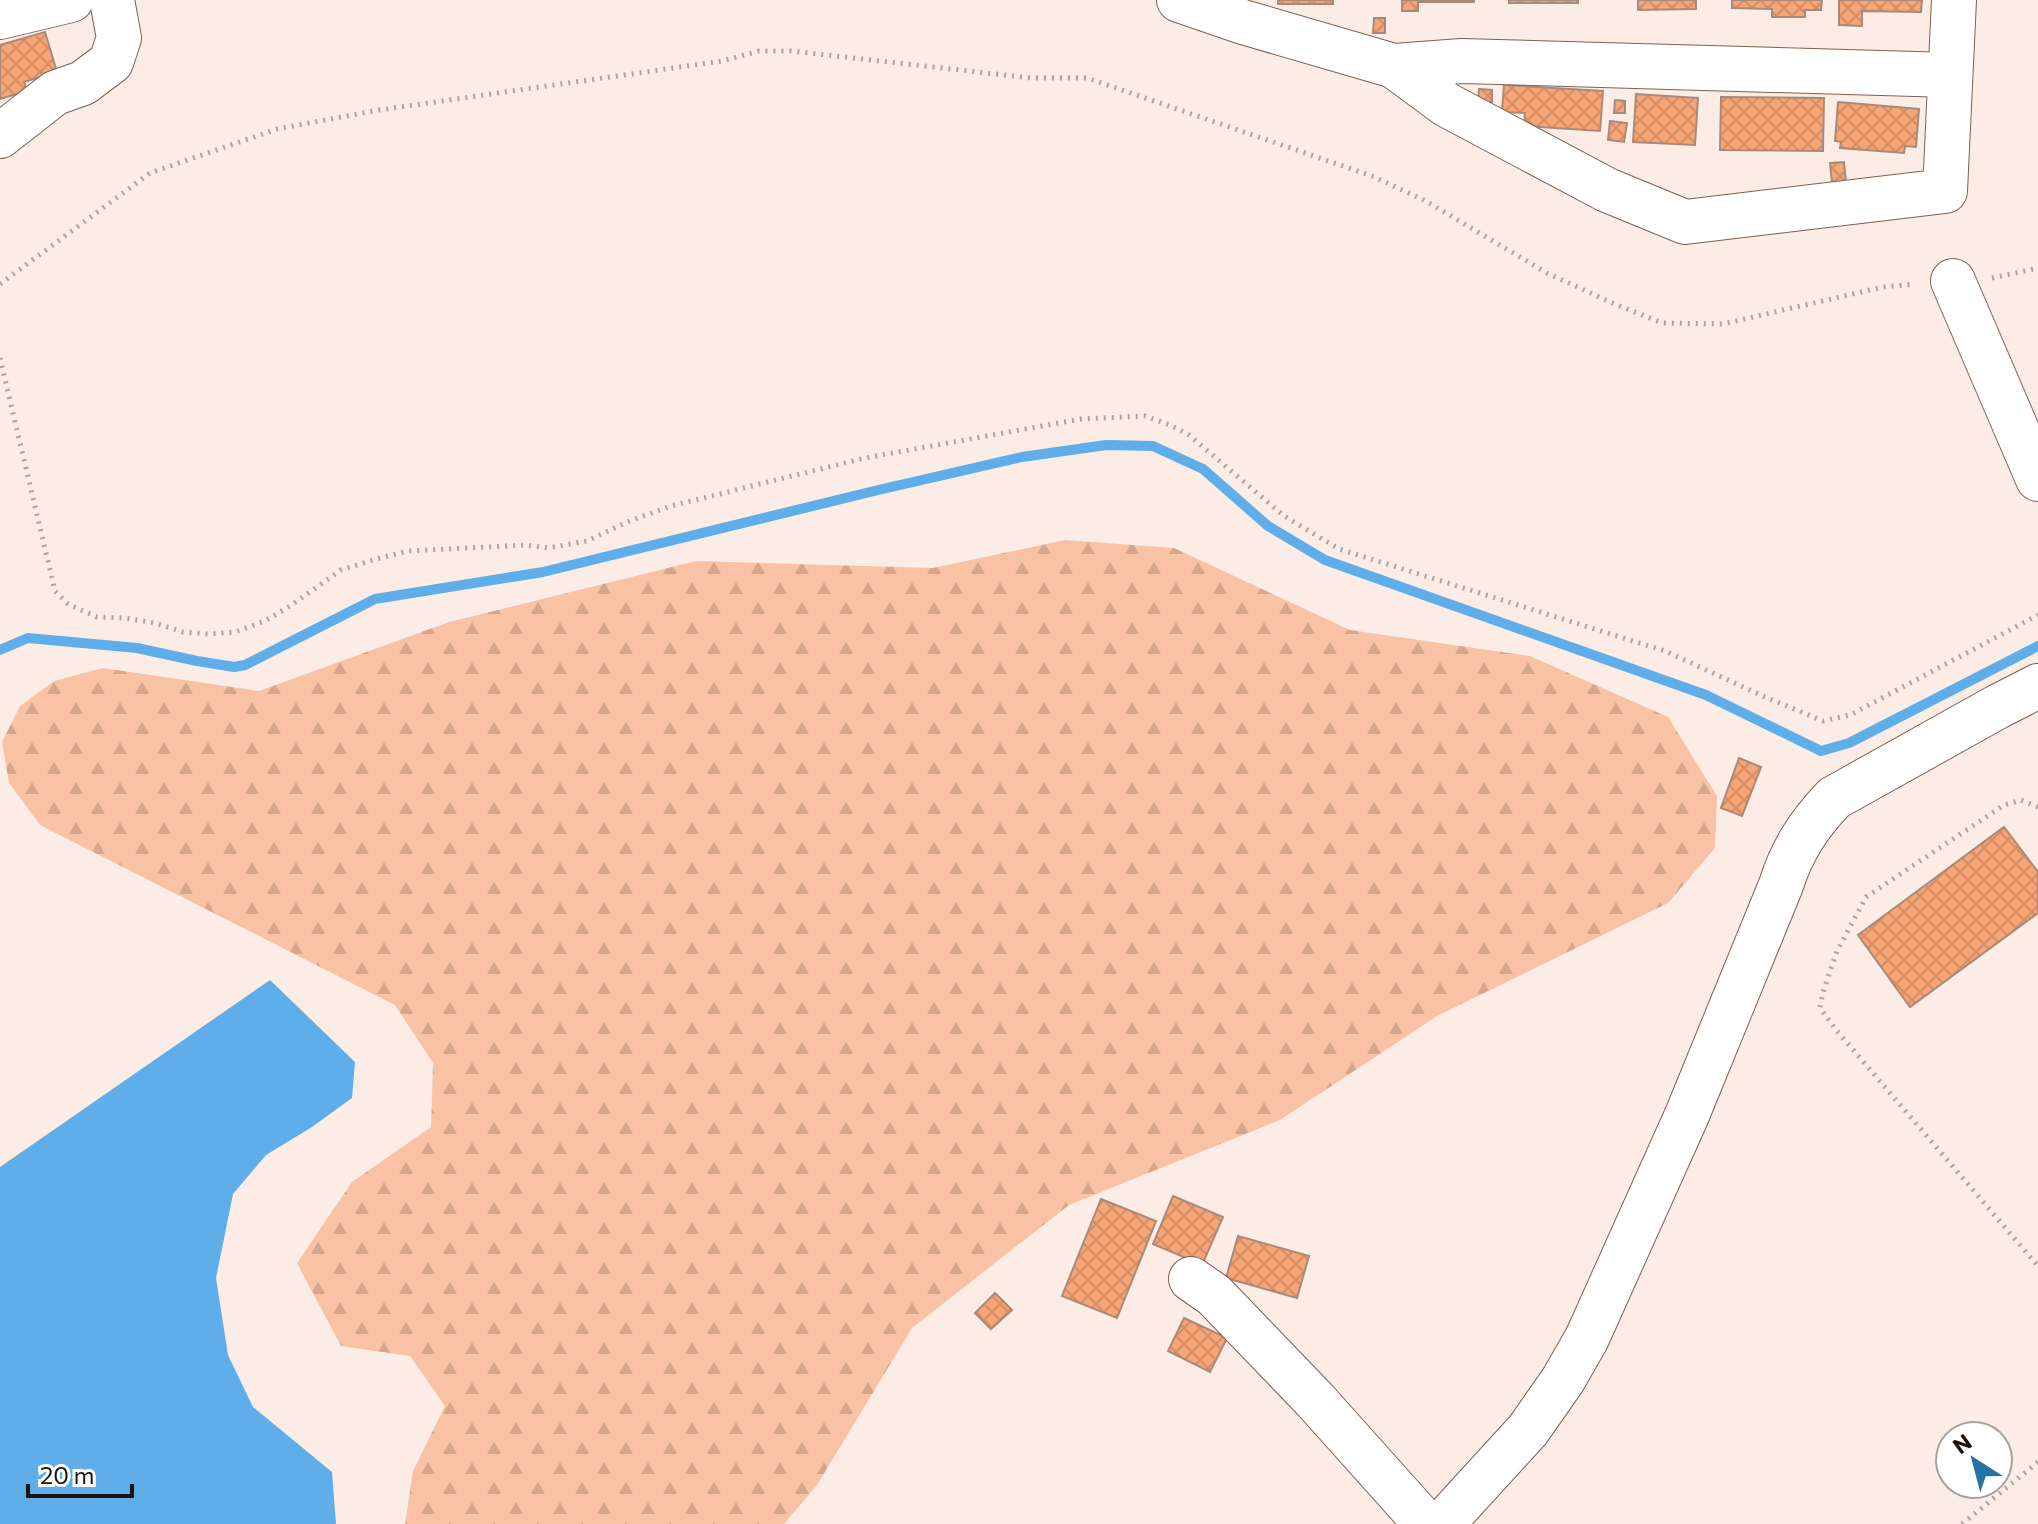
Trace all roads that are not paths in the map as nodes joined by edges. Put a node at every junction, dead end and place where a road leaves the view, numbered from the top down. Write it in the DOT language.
graph roads {
  1 [pos="71,0"];
  2 [pos="112,0"];
  3 [pos="1179,0"];
  4 [pos="1954,0"];
  5 [pos="1242,11"];
  6 [pos="0,17"];
  7 [pos="1394,66"];
  8 [pos="1950,75"];
  9 [pos="0,136"];
  10 [pos="1953,281"];
  11 [pos="2038,479"];
  12 [pos="2038,686"];
  13 [pos="1191,1279"];
  14 [pos="1426,1524"];
  15 [pos="1442,1524"];
  1 -- 6 [label="street"];
  2 -- 9 [label="street"];
  3 -- 5 [label="street"];
  4 -- 8 [label="street"];
  5 -- 7 [label="street"];
  7 -- 8 [label="street"];
  7 -- 8 [label="street"];
  10 -- 11 [label="street"];
  12 -- 15 [label="street"];
  13 -- 14 [label="street"];
}
